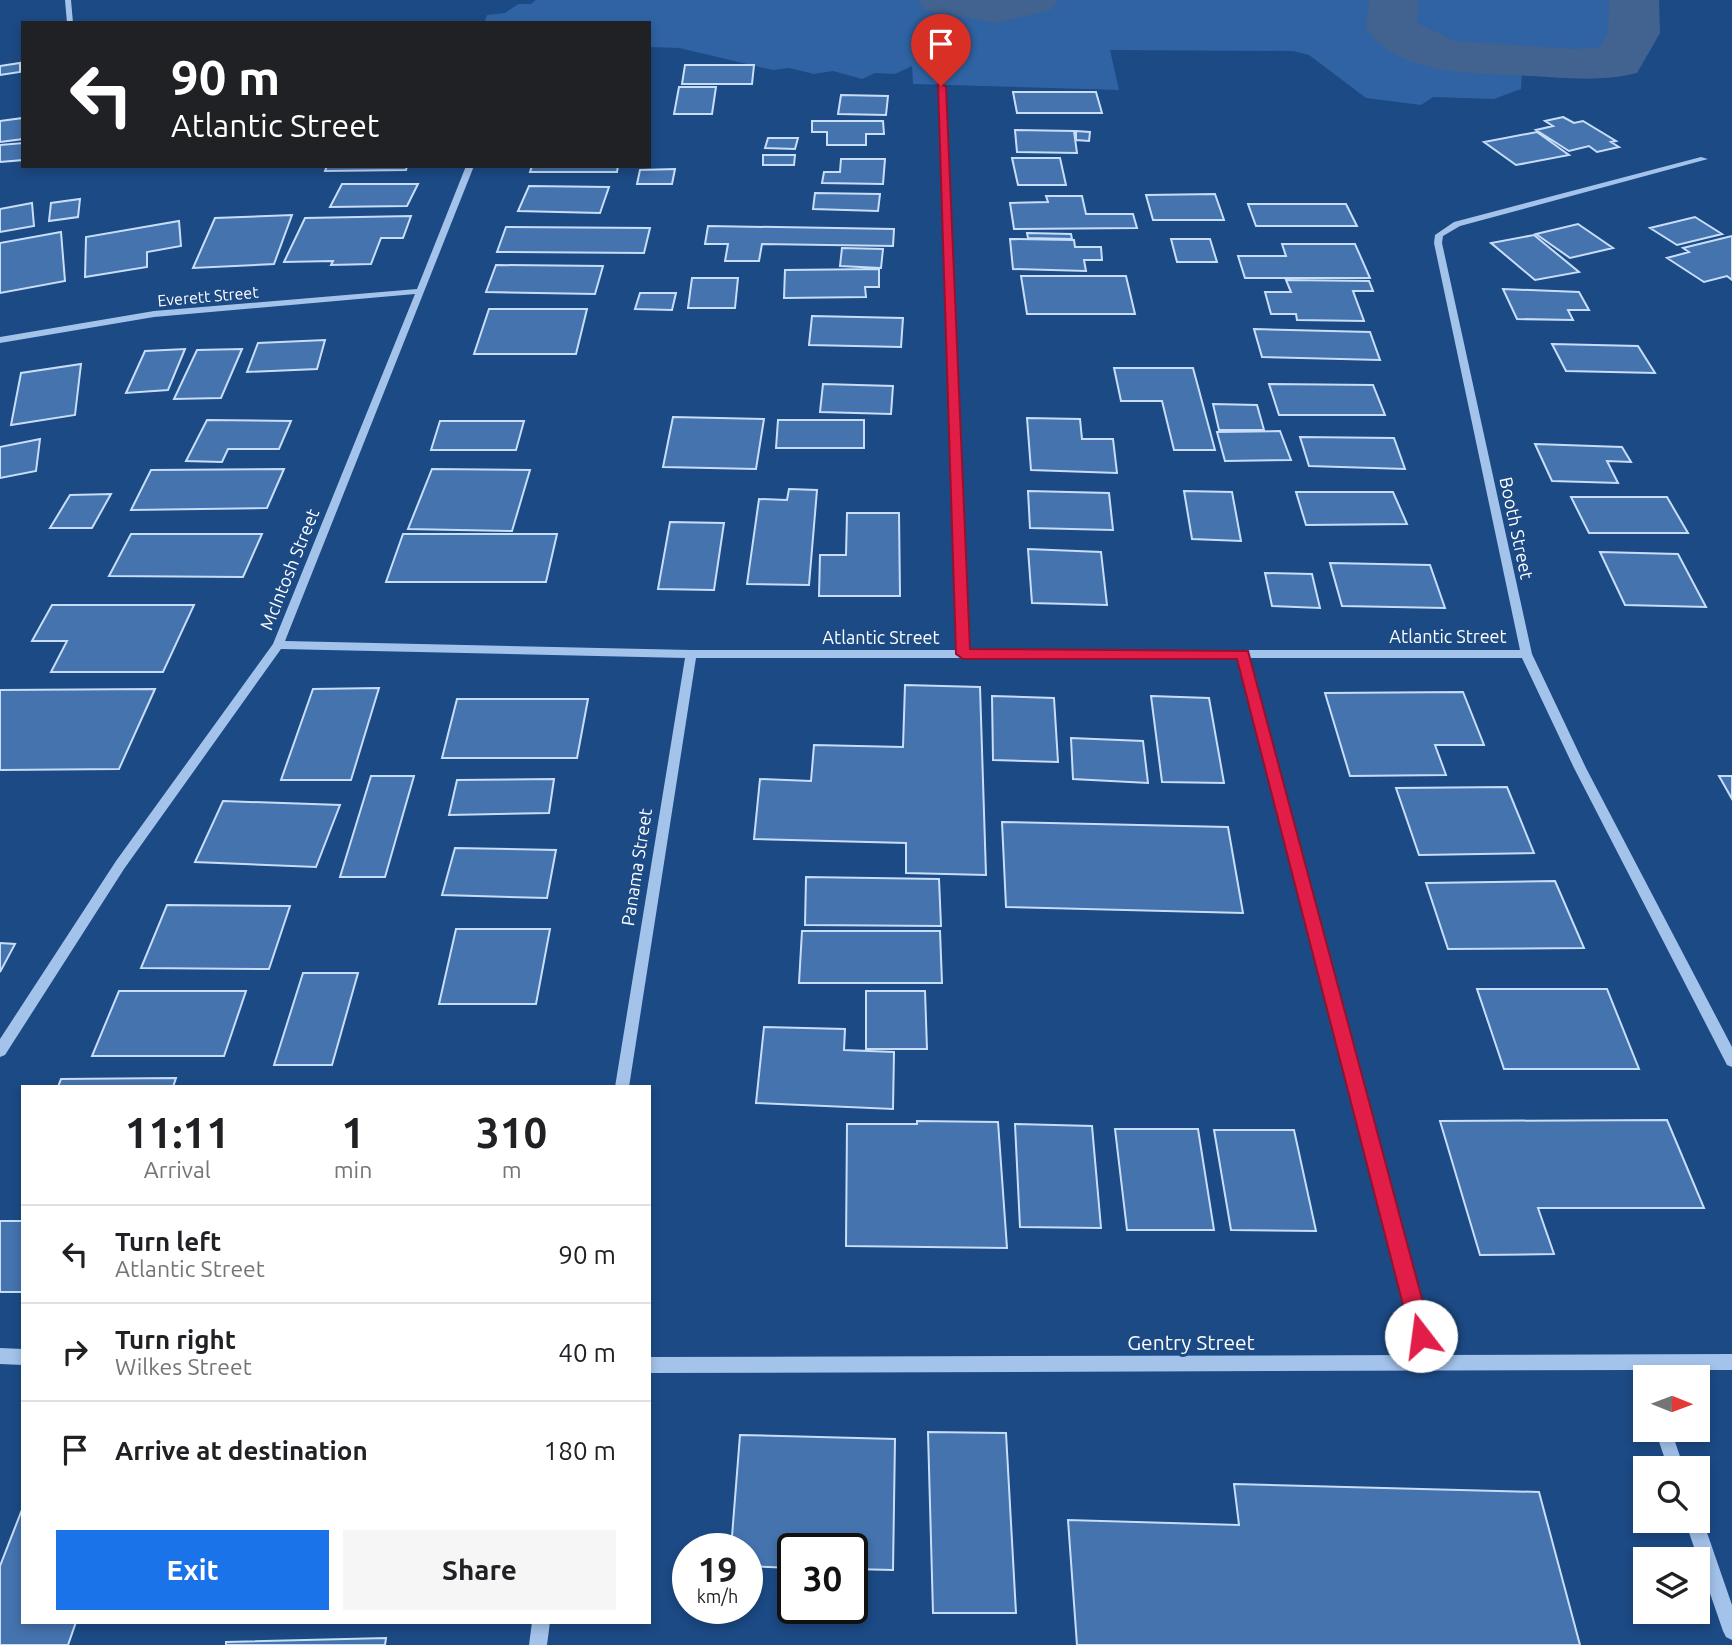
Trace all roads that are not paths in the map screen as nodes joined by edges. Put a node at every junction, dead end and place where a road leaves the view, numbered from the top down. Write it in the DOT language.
graph roads {
  1 [pos="68,0"];
  2 [pos="70,21"];
  3 [pos="941,86"];
  4 [pos="1704,159"];
  5 [pos="469,168"];
  6 [pos="419,291"];
  7 [pos="0,340"];
  8 [pos="278,645"];
  9 [pos="691,654"];
  10 [pos="963,654"];
  11 [pos="1243,654"];
  12 [pos="1526,654"];
  13 [pos="0,1051"];
  14 [pos="1732,1061"];
  15 [pos="622,1085"];
  16 [pos="0,1356"];
  17 [pos="21,1357"];
  18 [pos="1732,1362"];
  19 [pos="1428,1363"];
  20 [pos="651,1365"];
  21 [pos="1698,1365"];
  22 [pos="1633,1370"];
  23 [pos="1698,1533"];
  24 [pos="541,1624"];
  25 [pos="1732,1631"];
  26 [pos="538,1645"];
  1 -- 2 [label="street"];
  3 -- 10 [label="street"];
  4 -- 12 [label="street, Booth Street"];
  5 -- 6 [label="street, McIntosh Street"];
  6 -- 7 [label="street, Everett Street"];
  6 -- 8 [label="street, McIntosh Street"];
  8 -- 9 [label="street, Atlantic Street"];
  8 -- 13 [label="street, McIntosh Street"];
  9 -- 10 [label="street, Atlantic Street"];
  9 -- 15 [label="street, Panama Street"];
  10 -- 11 [label="street, Atlantic Street"];
  11 -- 12 [label="street, Atlantic Street"];
  11 -- 19 [label="street"];
  12 -- 14 [label="street, Booth Street"];
  16 -- 17 [label="street"];
  18 -- 21 [label="street, Gentry Street"];
  19 -- 20 [label="street, Gentry Street"];
  19 -- 22 [label="street, Gentry Street"];
  23 -- 25 [label="street"];
  24 -- 26 [label="street"];
}
